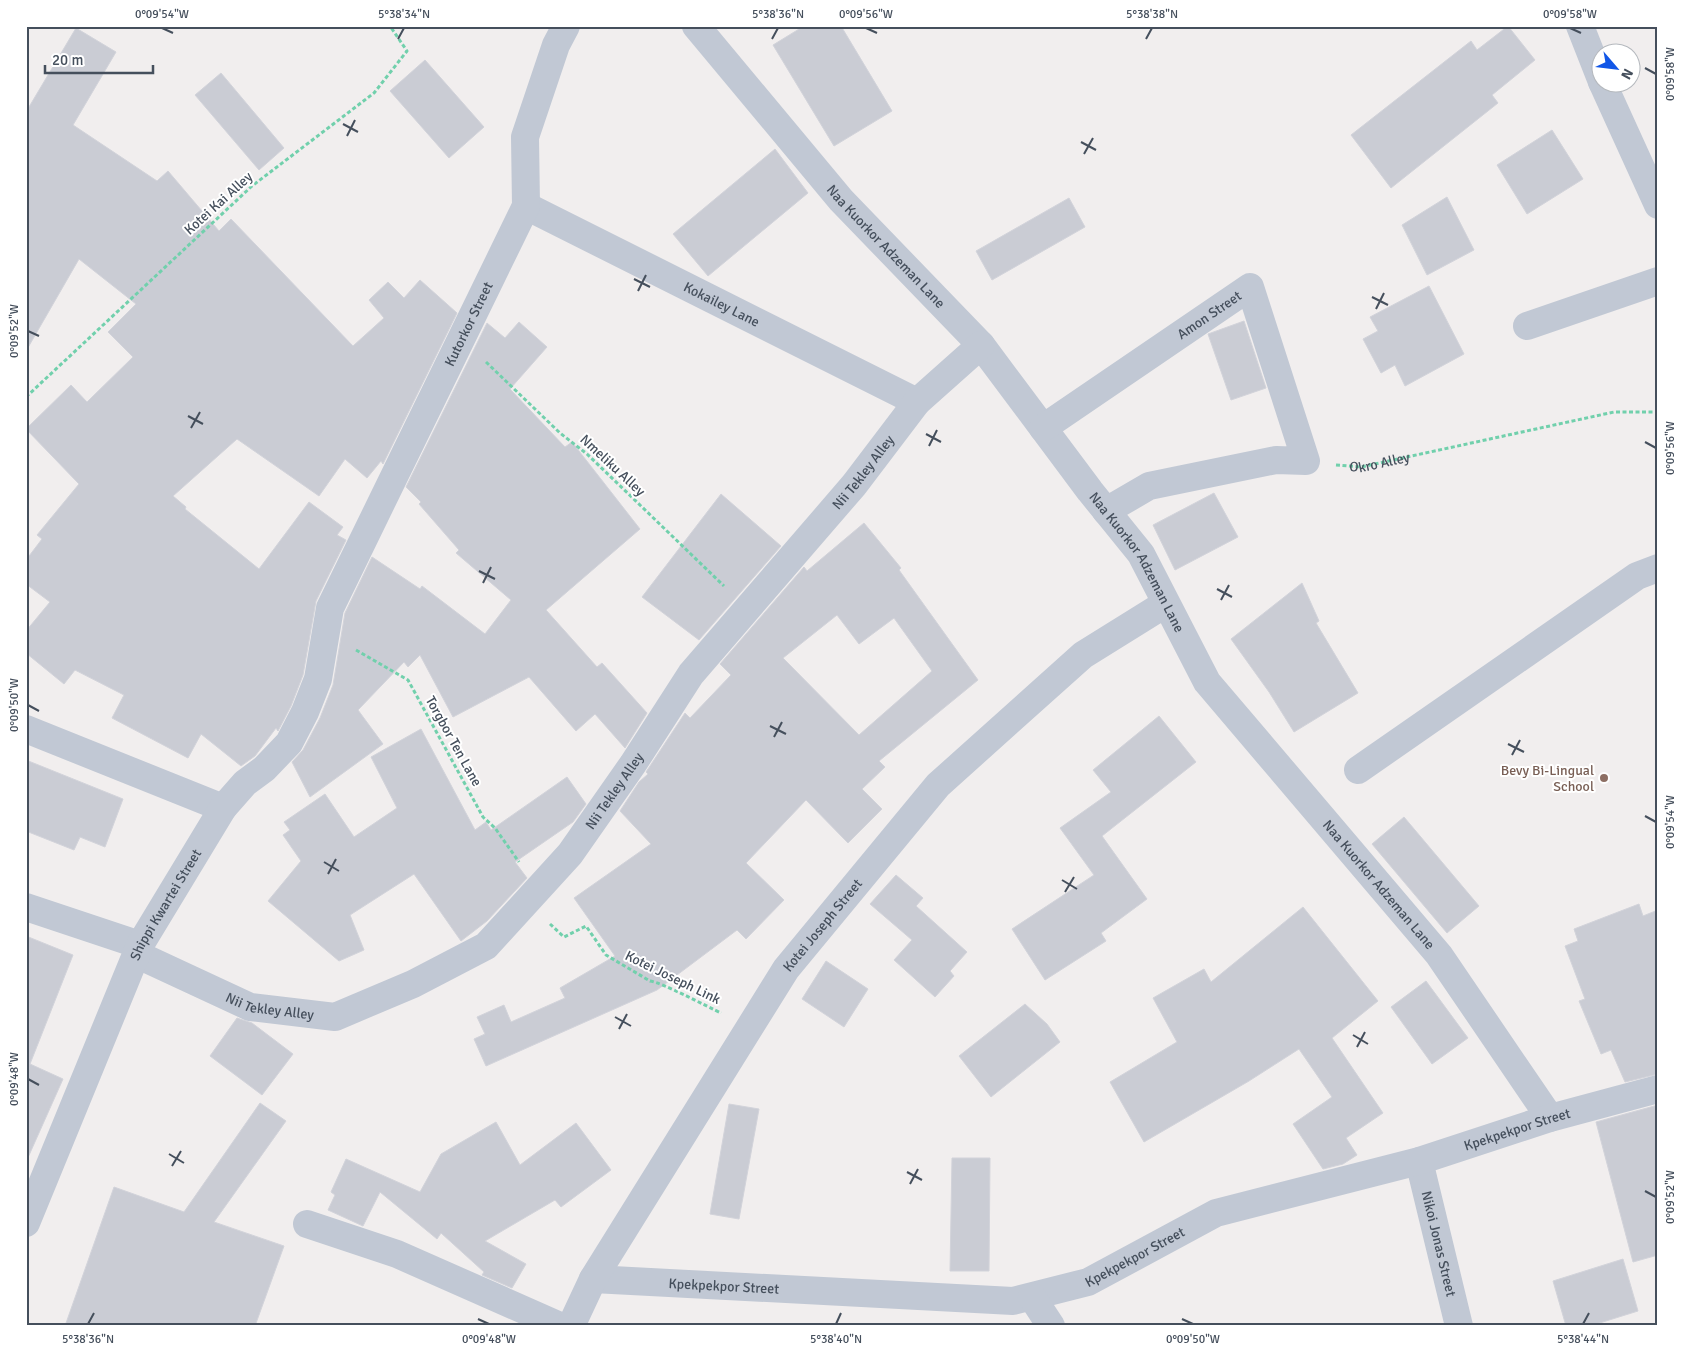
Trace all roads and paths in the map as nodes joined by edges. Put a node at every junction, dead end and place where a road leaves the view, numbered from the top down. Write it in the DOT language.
graph roads {
  1 [pos="390,26"];
  2 [pos="566,26"];
  3 [pos="696,26"];
  4 [pos="1580,26"];
  5 [pos="1592,57"];
  6 [pos="1607,92"];
  7 [pos="1658,205"];
  8 [pos="526,206"];
  9 [pos="1658,281"];
  10 [pos="1527,326"];
  11 [pos="462,339"];
  12 [pos="982,345"];
  13 [pos="26,397"];
  14 [pos="917,402"];
  15 [pos="1658,412"];
  16 [pos="1043,428"];
  17 [pos="1306,461"];
  18 [pos="1106,511"];
  19 [pos="1658,568"];
  20 [pos="1165,604"];
  21 [pos="748,609"];
  22 [pos="328,620"];
  23 [pos="26,729"];
  24 [pos="1358,770"];
  25 [pos="223,808"];
  26 [pos="532,896"];
  27 [pos="26,907"];
  28 [pos="138,950"];
  29 [pos="750,1026"];
  30 [pos="1658,1089"];
  31 [pos="1550,1118"];
  32 [pos="1419,1161"];
  33 [pos="26,1223"];
  34 [pos="308,1224"];
  35 [pos="593,1279"];
  36 [pos="1032,1297"];
  37 [pos="560,1326"];
  38 [pos="571,1326"];
  39 [pos="1052,1326"];
  40 [pos="1459,1326"];
  1 -- 13 [label="path, Kotei Kai Alley"];
  2 -- 8 [label="street, Kutorkor Street"];
  3 -- 12 [label="street, Naa Kuorkor Adzeman Lane"];
  4 -- 5 [label="street"];
  6 -- 7 [label="street"];
  8 -- 11 [label="street, Kutorkor Street"];
  8 -- 14 [label="street, Kokailey Lane"];
  9 -- 10 [label="street"];
  11 -- 21 [label="path, Nmeliku Alley"];
  11 -- 22 [label="street, Kutorkor Street"];
  12 -- 14 [label="street, Nii Tekley Alley"];
  12 -- 16 [label="street, Naa Kuorkor Adzeman Lane"];
  14 -- 21 [label="street, Nii Tekley Alley"];
  15 -- 17 [label="path, Okro Alley"];
  16 -- 17 [label="street, Amon Street"];
  16 -- 18 [label="street, Naa Kuorkor Adzeman Lane"];
  17 -- 18 [label="street"];
  18 -- 20 [label="street, Naa Kuorkor Adzeman Lane"];
  19 -- 24 [label="street"];
  20 -- 29 [label="street, Kotei Joseph Street"];
  20 -- 31 [label="street, Naa Kuorkor Adzeman Lane"];
  21 -- 26 [label="street, Nii Tekley Alley"];
  22 -- 25 [label="street, Shippi Kwartei Street"];
  22 -- 26 [label="path, Torgbor Ten Lane"];
  23 -- 25 [label="street"];
  25 -- 28 [label="street, Shippi Kwartei Street"];
  26 -- 28 [label="street, Nii Tekley Alley"];
  26 -- 29 [label="path, Kotei Joseph Link"];
  27 -- 28 [label="street, Nii Tekley Alley"];
  28 -- 33 [label="street, Shippi Kwartei Street"];
  29 -- 35 [label="street, Kotei Joseph Street"];
  30 -- 31 [label="street, Kpekpekpor Street"];
  31 -- 32 [label="street, Kpekpekpor Street"];
  32 -- 36 [label="street, Kpekpekpor Street"];
  32 -- 40 [label="street, Nikoi Jonas Street"];
  34 -- 37 [label="street"];
  35 -- 36 [label="street, Kpekpekpor Street"];
  35 -- 38 [label="street, Kotei Joseph Street"];
  36 -- 39 [label="street"];
}
